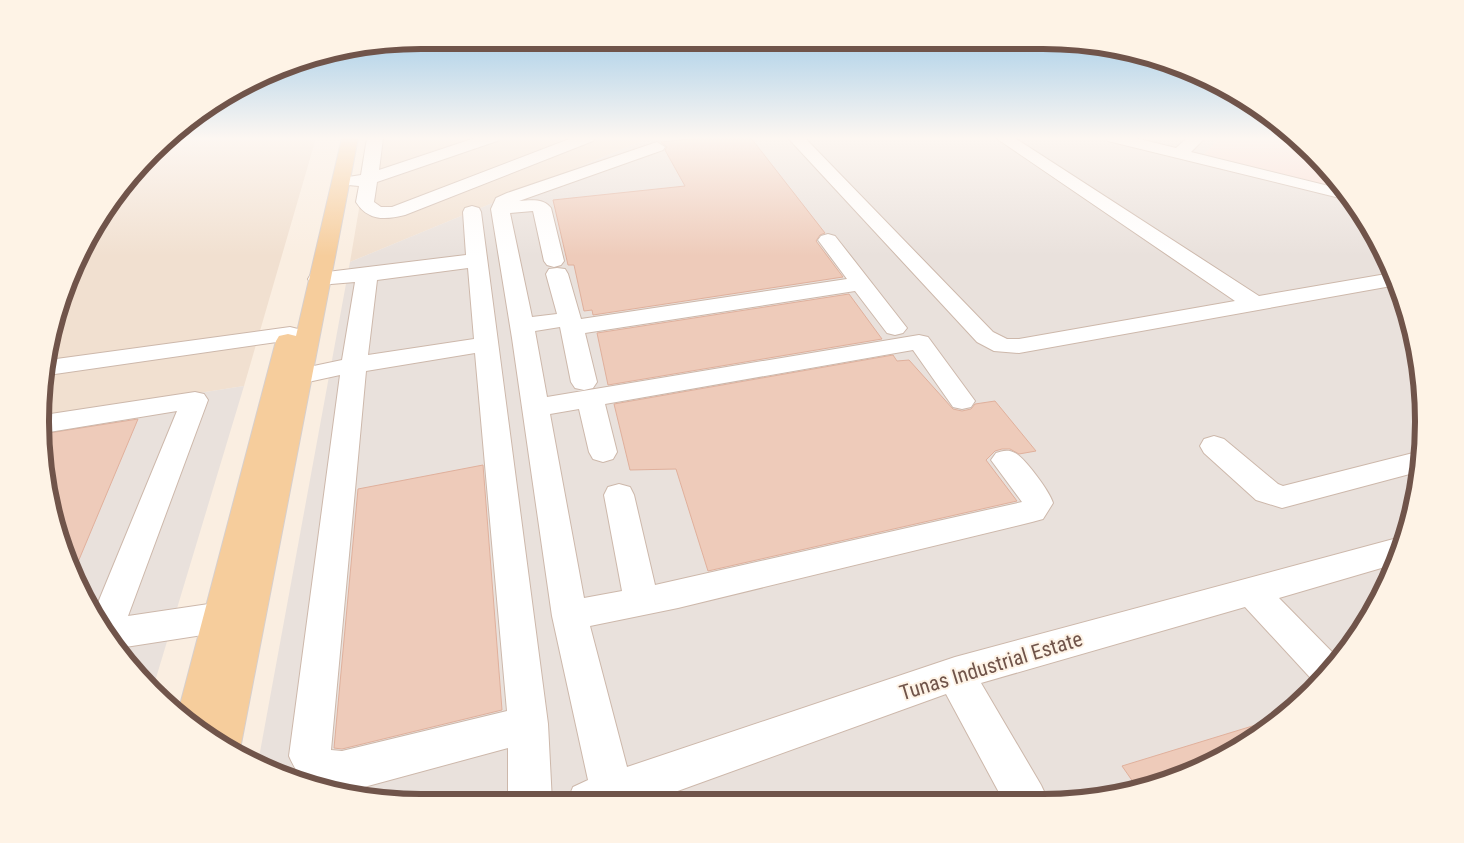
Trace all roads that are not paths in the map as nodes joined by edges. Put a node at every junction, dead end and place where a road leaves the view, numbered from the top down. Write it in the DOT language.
graph roads {
  1 [pos="333,177"];
  2 [pos="339,177"];
  3 [pos="374,177"];
  4 [pos="486,177"];
  5 [pos="570,177"];
  6 [pos="833,177"];
  7 [pos="1064,177"];
  8 [pos="1273,177"];
  9 [pos="370,179"];
  10 [pos="339,183"];
  11 [pos="1336,193"];
  12 [pos="486,211"];
  13 [pos="828,240"];
  14 [pos="477,260"];
  15 [pos="367,275"];
  16 [pos="320,279"];
  17 [pos="1387,280"];
  18 [pos="862,283"];
  19 [pos="1254,303"];
  20 [pos="571,323"];
  21 [pos="522,326"];
  22 [pos="895,328"];
  23 [pos="290,334"];
  24 [pos="488,344"];
  25 [pos="354,365"];
  26 [pos="53,367"];
  27 [pos="300,376"];
  28 [pos="587,390"];
  29 [pos="962,401"];
  30 [pos="535,408"];
  31 [pos="49,423"];
  32 [pos="1214,446"];
  33 [pos="603,452"];
  34 [pos="1006,460"];
  35 [pos="1413,463"];
  36 [pos="618,495"];
  37 [pos="1391,553"];
  38 [pos="1252,592"];
  39 [pos="641,601"];
  40 [pos="570,616"];
  41 [pos="222,617"];
  42 [pos="108,622"];
  43 [pos="115,633"];
  44 [pos="1323,667"];
  45 [pos="955,674"];
  46 [pos="196,718"];
  47 [pos="528,724"];
  48 [pos="223,736"];
  49 [pos="530,794"];
  50 [pos="600,794"];
  51 [pos="609,794"];
  52 [pos="1023,794"];
  1 -- 23 [label="main road"];
  2 -- 10 [label="main road"];
  3 -- 9 [label="street"];
  4 -- 9 [label="street"];
  5 -- 12 [label="street"];
  6 -- 19 [label="street"];
  7 -- 19 [label="street"];
  8 -- 11 [label="street"];
  9 -- 10 [label="street"];
  10 -- 16 [label="main road"];
  12 -- 14 [label="street"];
  12 -- 20 [label="street"];
  12 -- 21 [label="street"];
  13 -- 18 [label="street"];
  14 -- 15 [label="street"];
  14 -- 24 [label="street"];
  15 -- 16 [label="street"];
  15 -- 25 [label="street"];
  16 -- 27 [label="main road"];
  17 -- 19 [label="street"];
  18 -- 20 [label="street"];
  18 -- 22 [label="street"];
  20 -- 21 [label="street"];
  20 -- 28 [label="street"];
  21 -- 30 [label="street"];
  23 -- 26 [label="street"];
  23 -- 41 [label="main road"];
  24 -- 25 [label="street"];
  24 -- 47 [label="street"];
  25 -- 27 [label="street"];
  25 -- 47 [label="street"];
  27 -- 48 [label="main road"];
  28 -- 29 [label="street"];
  28 -- 30 [label="street"];
  28 -- 33 [label="street"];
  30 -- 40 [label="street"];
  31 -- 42 [label="street"];
  32 -- 35 [label="street"];
  34 -- 39 [label="street"];
  36 -- 39 [label="street"];
  37 -- 38 [label="street, Tunas Industrial Estate"];
  38 -- 44 [label="street"];
  38 -- 45 [label="street, Tunas Industrial Estate"];
  39 -- 40 [label="street"];
  40 -- 50 [label="street"];
  41 -- 43 [label="street"];
  41 -- 46 [label="main road"];
  45 -- 51 [label="street, Tunas Industrial Estate"];
  45 -- 52 [label="street"];
  47 -- 49 [label="street"];
}
